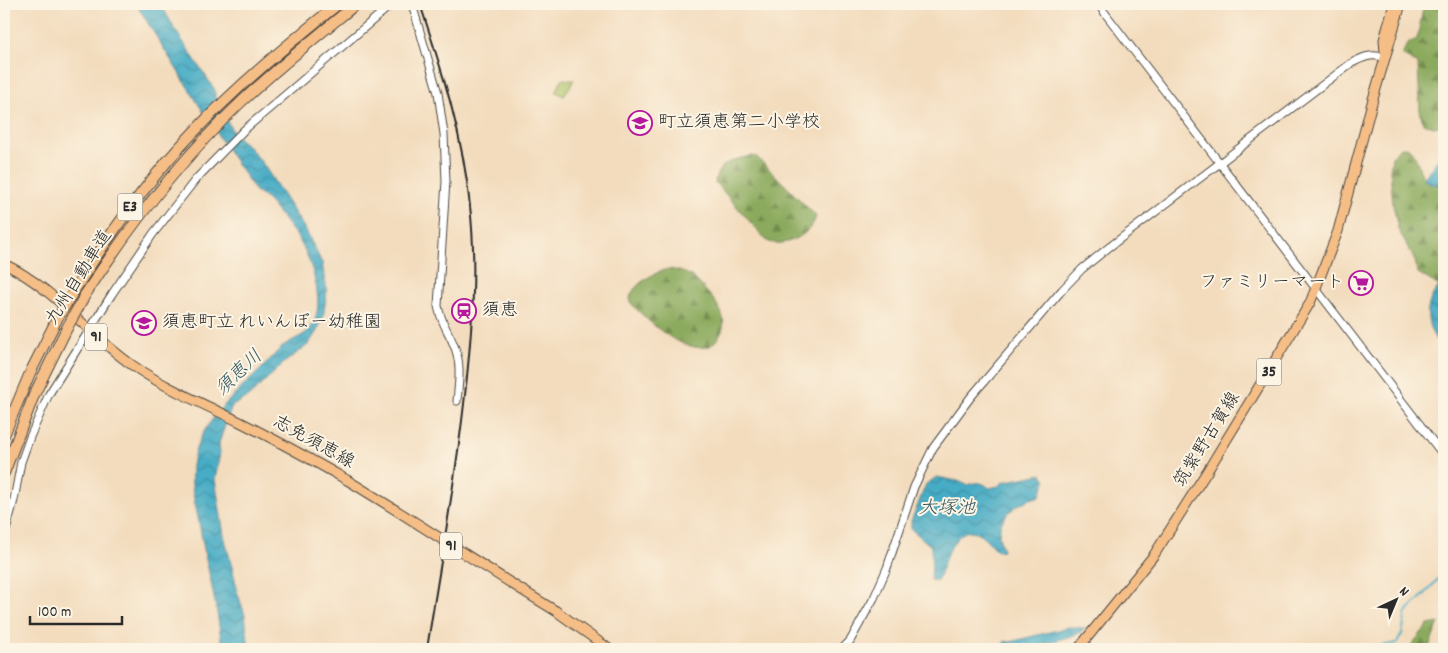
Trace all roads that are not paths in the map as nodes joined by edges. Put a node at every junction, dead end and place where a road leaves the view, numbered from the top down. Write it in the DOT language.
graph roads {
  1 [pos="338,4"];
  2 [pos="356,4"];
  3 [pos="392,4"];
  4 [pos="412,4"];
  5 [pos="1098,4"];
  6 [pos="1394,4"];
  7 [pos="1401,4"];
  8 [pos="1386,58"];
  9 [pos="1220,163"];
  10 [pos="4,264"];
  11 [pos="1316,290"];
  12 [pos="89,331"];
  13 [pos="457,401"];
  14 [pos="4,435"];
  15 [pos="1444,456"];
  16 [pos="4,473"];
  17 [pos="4,538"];
  18 [pos="608,649"];
  19 [pos="842,649"];
  20 [pos="1078,649"];
  1 -- 14 [label="highway, 九州自動車道 / E3, bridge"];
  2 -- 16 [label="highway, 九州自動車道 / E3, bridge"];
  3 -- 12 [label="street"];
  4 -- 13 [label="street"];
  5 -- 9 [label="street"];
  6 -- 8 [label="main road, 筑紫野古賀線 / 35"];
  7 -- 8 [label="main road, 筑紫野古賀線 / 35"];
  8 -- 9 [label="street"];
  8 -- 11 [label="main road, 筑紫野古賀線 / 35"];
  9 -- 11 [label="street"];
  9 -- 19 [label="street"];
  10 -- 12 [label="main road, 志免須恵線 / 91"];
  11 -- 15 [label="street"];
  11 -- 20 [label="main road, 筑紫野古賀線 / 35"];
  12 -- 17 [label="street"];
  12 -- 18 [label="main road, 志免須恵線 / 91, bridge"];
}
